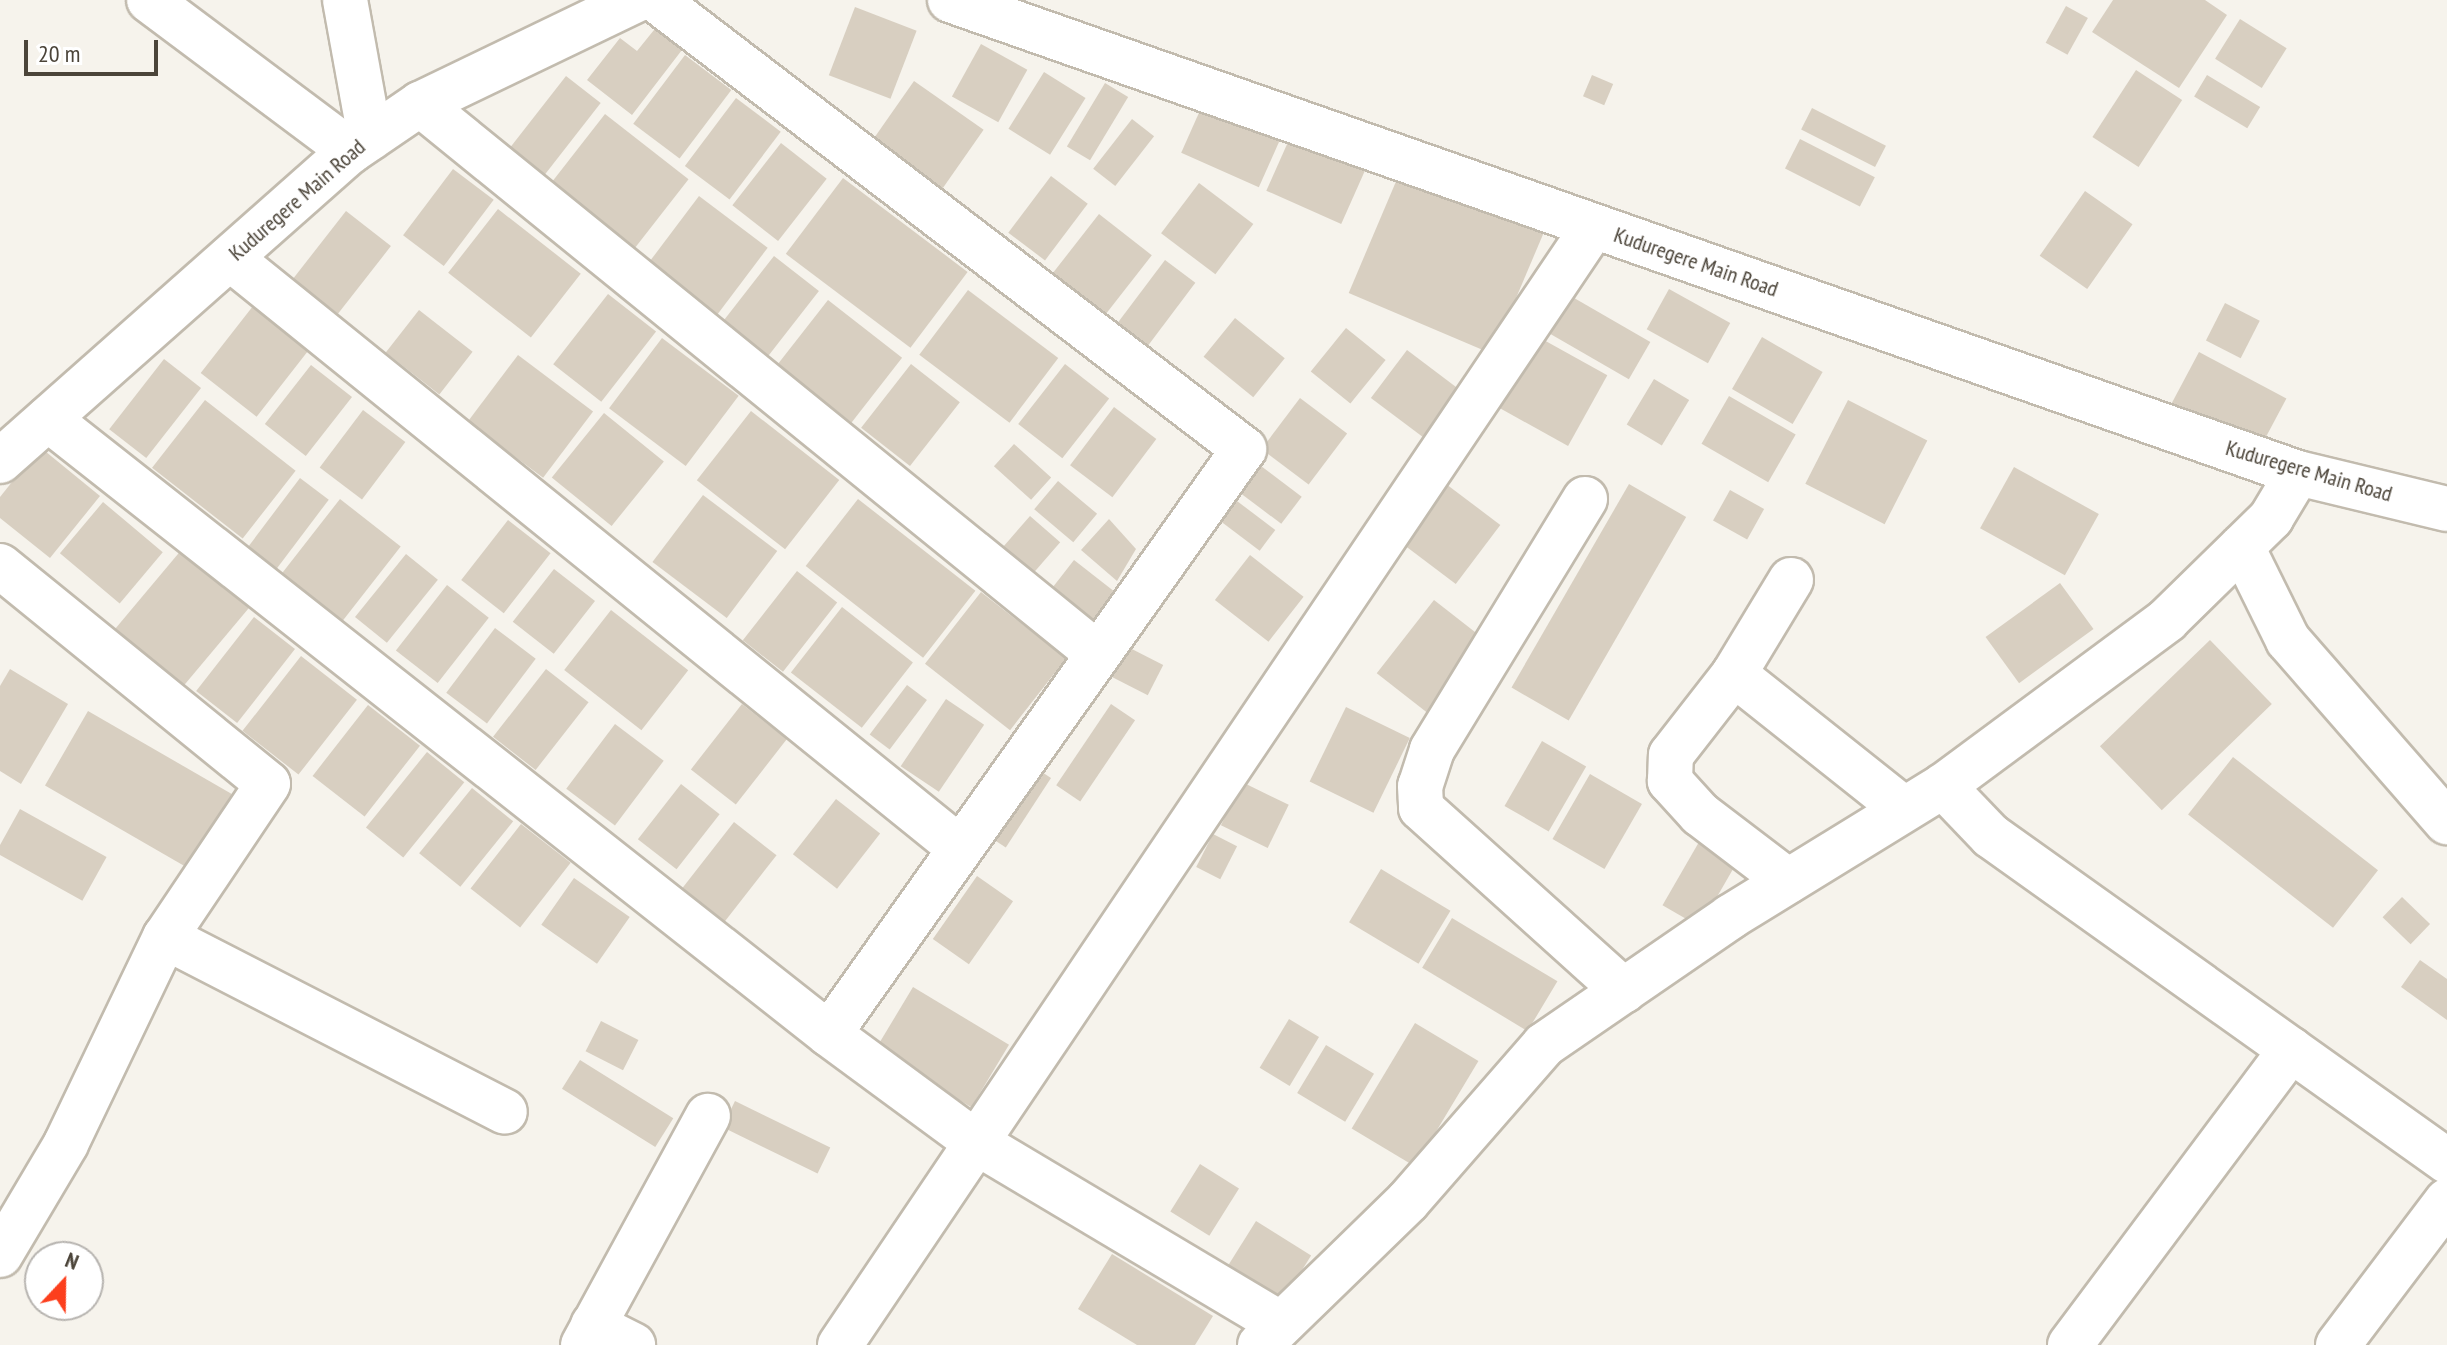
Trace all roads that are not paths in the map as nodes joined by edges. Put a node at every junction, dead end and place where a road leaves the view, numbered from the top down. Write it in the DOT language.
graph roads {
  1 [pos="149,0"];
  2 [pos="345,0"];
  3 [pos="636,0"];
  4 [pos="656,0"];
  5 [pos="950,0"];
  6 [pos="420,104"];
  7 [pos="360,144"];
  8 [pos="1594,226"];
  9 [pos="230,258"];
  10 [pos="48,419"];
  11 [pos="0,461"];
  12 [pos="2298,473"];
  13 [pos="1585,499"];
  14 [pos="2447,509"];
  15 [pos="2242,547"];
  16 [pos="0,566"];
  17 [pos="1791,580"];
  18 [pos="1098,654"];
  19 [pos="1734,674"];
  20 [pos="1943,786"];
  21 [pos="1904,809"];
  22 [pos="2447,822"];
  23 [pos="960,848"];
  24 [pos="1788,881"];
  25 [pos="165,937"];
  26 [pos="1624,991"];
  27 [pos="829,1034"];
  28 [pos="2291,1050"];
  29 [pos="505,1112"];
  30 [pos="708,1116"];
  31 [pos="974,1141"];
  32 [pos="2447,1161"];
  33 [pos="2447,1201"];
  34 [pos="0,1255"];
  35 [pos="588,1335"];
  36 [pos="1270,1335"];
  37 [pos="633,1345"];
  38 [pos="840,1345"];
  39 [pos="2070,1345"];
  40 [pos="2338,1345"];
  1 -- 7 [label="street"];
  2 -- 7 [label="street"];
  3 -- 6 [label="street, Kuduregere Main Road"];
  4 -- 18 [label="street"];
  5 -- 8 [label="street, Kuduregere Main Road"];
  6 -- 7 [label="street, Kuduregere Main Road"];
  6 -- 18 [label="street"];
  7 -- 9 [label="street, Kuduregere Main Road"];
  8 -- 12 [label="street, Kuduregere Main Road"];
  8 -- 31 [label="street"];
  9 -- 10 [label="street, Kuduregere Main Road"];
  9 -- 23 [label="street"];
  10 -- 11 [label="street, Kuduregere Main Road"];
  10 -- 27 [label="street"];
  12 -- 14 [label="street, Kuduregere Main Road"];
  12 -- 15 [label="street"];
  13 -- 26 [label="street"];
  15 -- 20 [label="street"];
  15 -- 22 [label="street"];
  16 -- 25 [label="street"];
  17 -- 19 [label="street"];
  18 -- 23 [label="street"];
  19 -- 21 [label="street"];
  19 -- 24 [label="street"];
  20 -- 21 [label="street"];
  20 -- 28 [label="street"];
  21 -- 24 [label="street"];
  23 -- 27 [label="street"];
  24 -- 26 [label="street"];
  25 -- 29 [label="street"];
  25 -- 34 [label="street"];
  26 -- 36 [label="street"];
  27 -- 31 [label="street"];
  28 -- 32 [label="street"];
  28 -- 39 [label="street"];
  30 -- 35 [label="street"];
  31 -- 36 [label="street"];
  31 -- 38 [label="street"];
  33 -- 40 [label="street"];
  35 -- 37 [label="street"];
}
